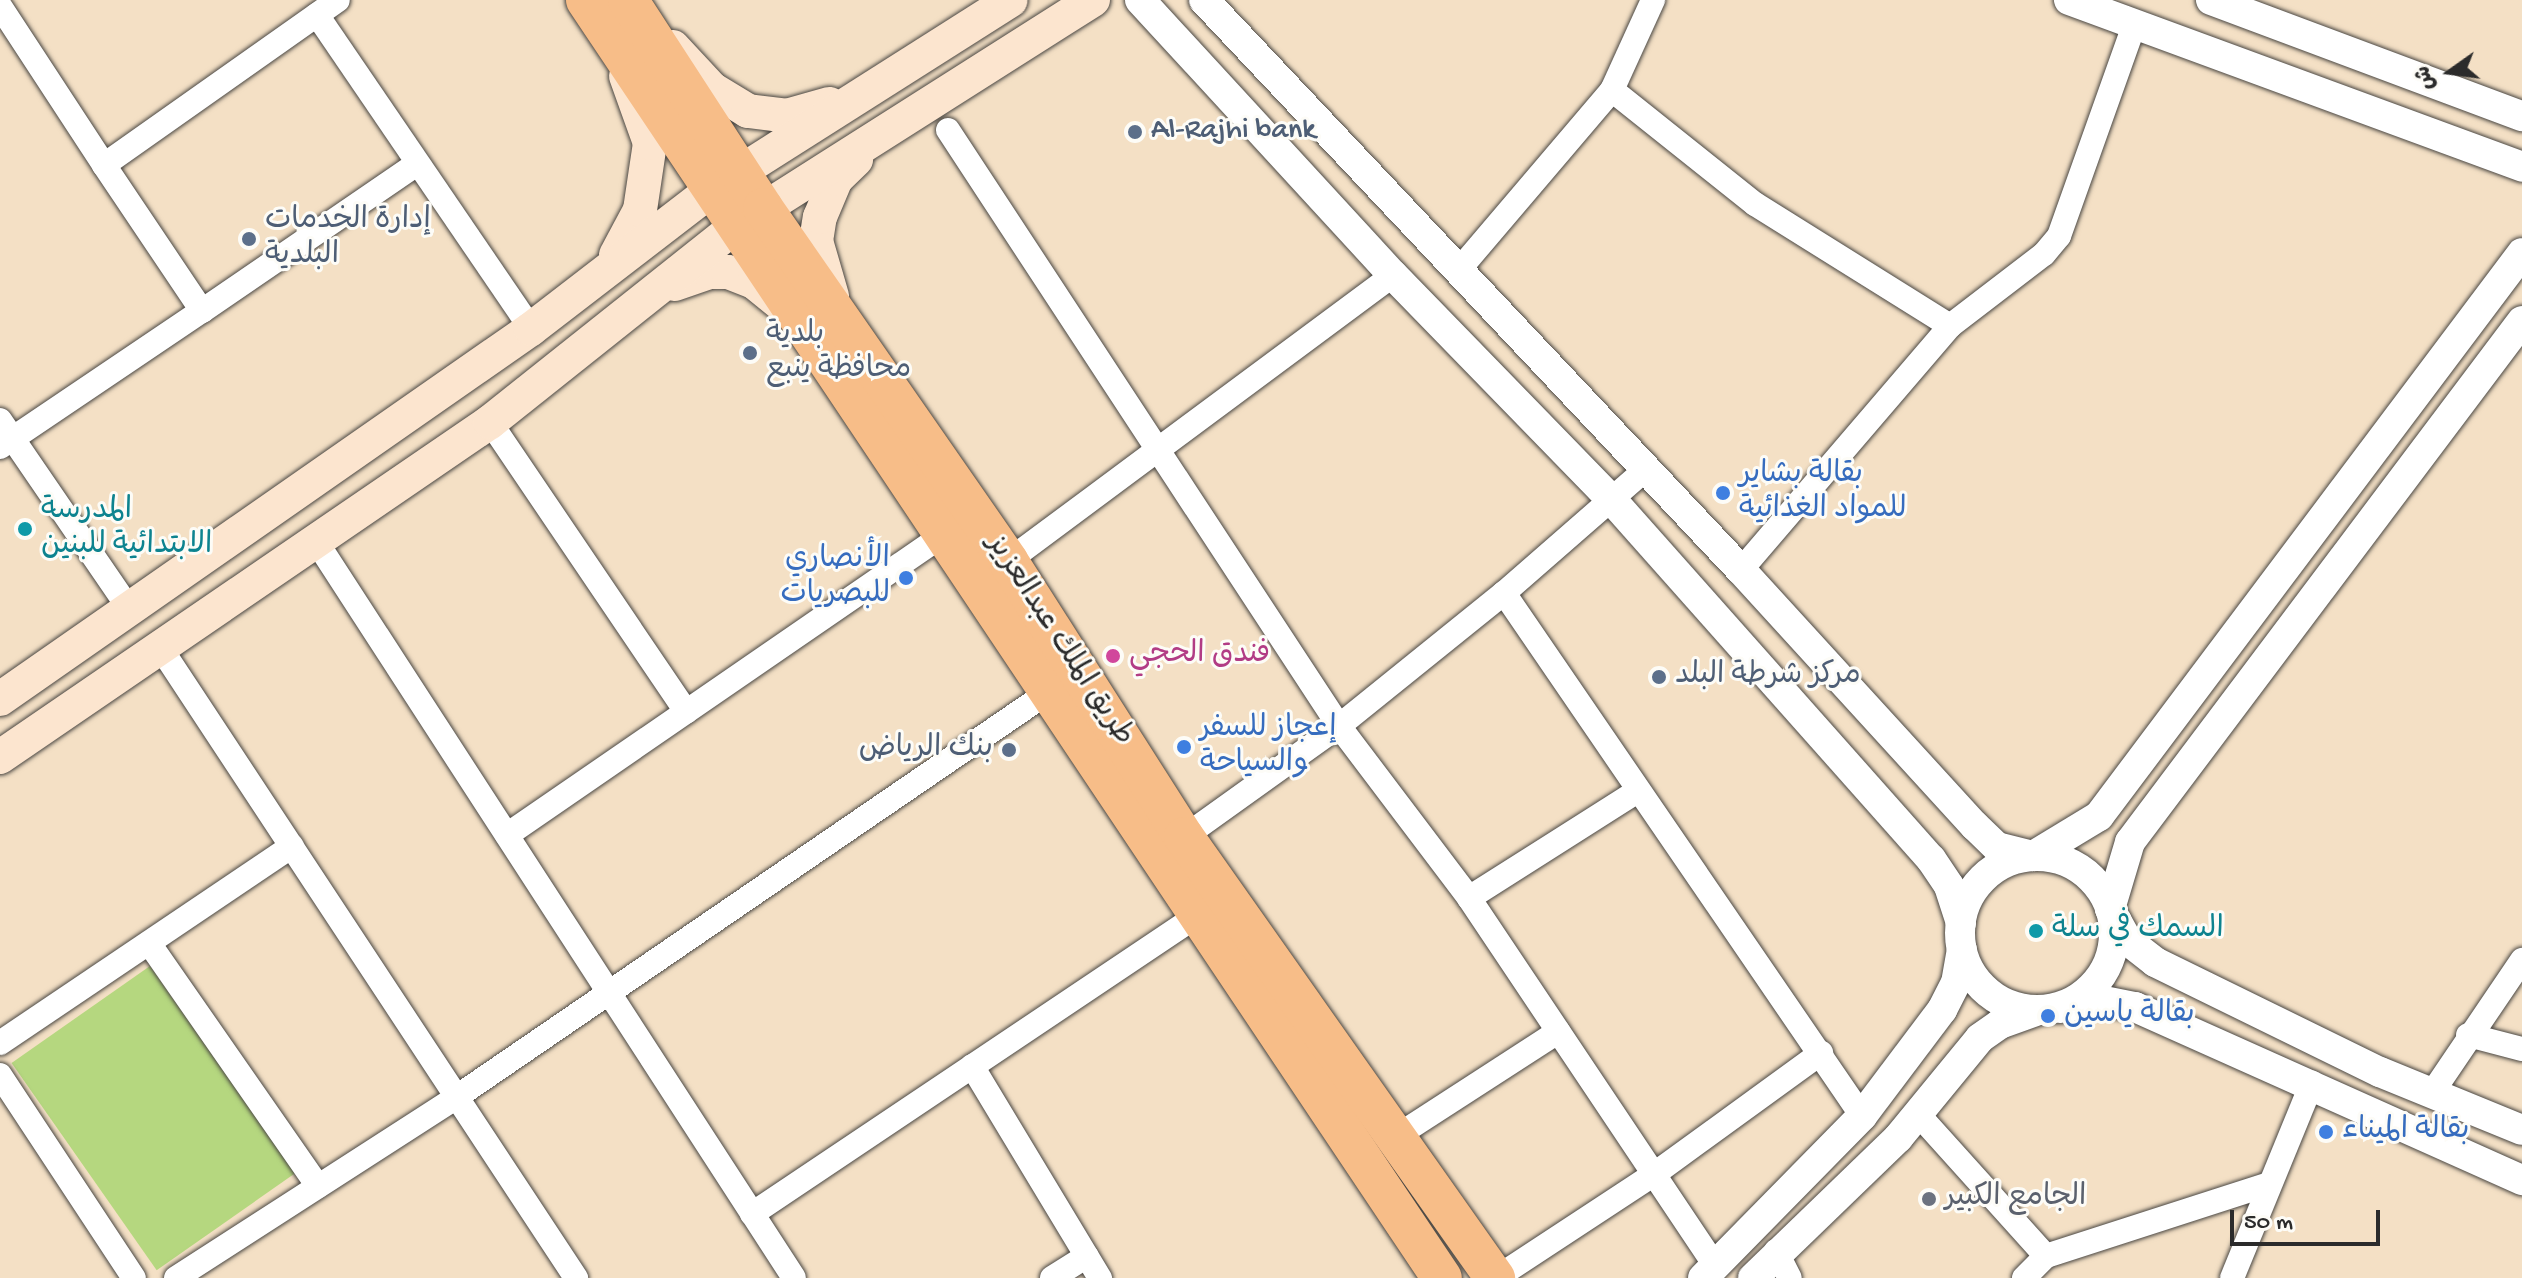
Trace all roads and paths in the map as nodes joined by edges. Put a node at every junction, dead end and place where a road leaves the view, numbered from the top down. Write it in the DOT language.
graph roads {
  1 [pos="338,0"];
  2 [pos="1011,0"];
  3 [pos="1093,0"];
  4 [pos="1140,0"];
  5 [pos="1204,0"];
  6 [pos="1653,0"];
  7 [pos="2069,0"];
  8 [pos="2211,0"];
  9 [pos="0,6"];
  10 [pos="611,6"];
  11 [pos="317,15"];
  12 [pos="2134,25"];
  13 [pos="1612,90"];
  14 [pos="868,92"];
  15 [pos="2522,116"];
  16 [pos="890,128"];
  17 [pos="948,130"];
  18 [pos="104,165"];
  19 [pos="415,165"];
  20 [pos="2522,167"];
  21 [pos="725,182"];
  22 [pos="749,217"];
  23 [pos="2522,253"];
  24 [pos="1458,271"];
  25 [pos="603,274"];
  26 [pos="1393,275"];
  27 [pos="650,297"];
  28 [pos="202,311"];
  29 [pos="2522,321"];
  30 [pos="1950,326"];
  31 [pos="531,329"];
  32 [pos="829,332"];
  33 [pos="490,422"];
  34 [pos="4,435"];
  35 [pos="1158,452"];
  36 [pos="1645,470"];
  37 [pos="1612,500"];
  38 [pos="946,533"];
  39 [pos="316,541"];
  40 [pos="1008,561"];
  41 [pos="1741,570"];
  42 [pos="1504,593"];
  43 [pos="130,610"];
  44 [pos="160,647"];
  45 [pos="1050,691"];
  46 [pos="0,699"];
  47 [pos="686,712"];
  48 [pos="1339,726"];
  49 [pos="0,757"];
  50 [pos="1636,792"];
  51 [pos="507,835"];
  52 [pos="1184,837"];
  53 [pos="292,846"];
  54 [pos="2033,856"];
  55 [pos="1469,898"];
  56 [pos="2110,909"];
  57 [pos="1201,913"];
  58 [pos="1961,936"];
  59 [pos="149,943"];
  60 [pos="2522,960"];
  61 [pos="609,994"];
  62 [pos="2047,1009"];
  63 [pos="1558,1032"];
  64 [pos="2468,1035"];
  65 [pos="0,1043"];
  66 [pos="2522,1049"];
  67 [pos="1821,1053"];
  68 [pos="972,1066"];
  69 [pos="0,1075"];
  70 [pos="2312,1083"];
  71 [pos="2432,1093"];
  72 [pos="458,1096"];
  73 [pos="1918,1114"];
  74 [pos="1862,1116"];
  75 [pos="2522,1130"];
  76 [pos="1397,1136"];
  77 [pos="1653,1175"];
  78 [pos="2522,1180"];
  79 [pos="2269,1184"];
  80 [pos="318,1186"];
  81 [pos="752,1214"];
  82 [pos="1087,1256"];
  83 [pos="2046,1256"];
  84 [pos="1783,1265"];
  85 [pos="1709,1272"];
  86 [pos="134,1278"];
  87 [pos="176,1278"];
  88 [pos="576,1278"];
  89 [pos="794,1278"];
  90 [pos="1052,1278"];
  91 [pos="1100,1278"];
  92 [pos="1442,1278"];
  93 [pos="1495,1278"];
  94 [pos="1753,1278"];
  95 [pos="2024,1278"];
  96 [pos="2232,1278"];
  1 -- 11 [label="street"];
  2 -- 14 [label="main road"];
  3 -- 16 [label="main road"];
  4 -- 26 [label="street"];
  5 -- 24 [label="street"];
  6 -- 13 [label="street"];
  7 -- 12 [label="street"];
  8 -- 15 [label="street"];
  9 -- 18 [label="street"];
  10 -- 14 [label="main road"];
  10 -- 21 [label="highway, طريق الملك عبدالعزيز"];
  10 -- 25 [label="main road"];
  11 -- 18 [label="street"];
  11 -- 19 [label="street"];
  12 -- 20 [label="street"];
  12 -- 30 [label="street"];
  13 -- 24 [label="street"];
  13 -- 30 [label="street"];
  14 -- 21 [label="main road"];
  16 -- 22 [label="main road"];
  16 -- 32 [label="main road"];
  17 -- 35 [label="street"];
  18 -- 28 [label="street"];
  19 -- 28 [label="street"];
  19 -- 31 [label="street"];
  21 -- 22 [label="highway, طريق الملك عبدالعزيز"];
  21 -- 25 [label="main road"];
  22 -- 27 [label="main road"];
  22 -- 32 [label="highway, طريق الملك عبدالعزيز"];
  23 -- 54 [label="street"];
  24 -- 36 [label="street"];
  25 -- 31 [label="main road"];
  26 -- 35 [label="street"];
  26 -- 37 [label="street"];
  27 -- 32 [label="main road"];
  27 -- 33 [label="main road"];
  28 -- 34 [label="street"];
  29 -- 56 [label="street"];
  30 -- 41 [label="street"];
  31 -- 43 [label="main road"];
  32 -- 38 [label="highway, طريق الملك عبدالعزيز"];
  32 -- 40 [label="highway, طريق الملك عبدالعزيز"];
  33 -- 39 [label="main road"];
  33 -- 47 [label="street"];
  34 -- 43 [label="street"];
  35 -- 40 [label="street"];
  35 -- 48 [label="street"];
  36 -- 37 [label="street"];
  36 -- 41 [label="street"];
  37 -- 42 [label="street"];
  37 -- 58 [label="street"];
  38 -- 45 [label="highway, طريق الملك عبدالعزيز"];
  38 -- 47 [label="street"];
  39 -- 44 [label="main road"];
  39 -- 51 [label="street"];
  40 -- 52 [label="highway, طريق الملك عبدالعزيز"];
  41 -- 54 [label="street"];
  42 -- 48 [label="street"];
  42 -- 50 [label="street"];
  43 -- 46 [label="main road"];
  44 -- 49 [label="main road"];
  44 -- 53 [label="street"];
  45 -- 57 [label="highway, طريق الملك عبدالعزيز"];
  45 -- 61 [label="street"];
  47 -- 51 [label="street"];
  48 -- 52 [label="street"];
  48 -- 55 [label="street"];
  50 -- 55 [label="street"];
  50 -- 67 [label="street"];
  51 -- 61 [label="street"];
  52 -- 76 [label="highway, طريق الملك عبدالعزيز"];
  53 -- 59 [label="street"];
  53 -- 72 [label="street"];
  54 -- 56 [label="street"];
  54 -- 58 [label="street"];
  55 -- 63 [label="street"];
  56 -- 62 [label="street"];
  56 -- 71 [label="street"];
  57 -- 68 [label="street"];
  57 -- 92 [label="highway, طريق الملك عبدالعزيز"];
  58 -- 62 [label="street"];
  58 -- 74 [label="street"];
  59 -- 65 [label="street"];
  59 -- 80 [label="street"];
  60 -- 64 [label="street"];
  61 -- 72 [label="street"];
  61 -- 81 [label="street"];
  62 -- 70 [label="street"];
  62 -- 73 [label="street"];
  63 -- 76 [label="street"];
  63 -- 77 [label="street"];
  64 -- 66 [label="street"];
  64 -- 71 [label="street"];
  67 -- 74 [label="street"];
  67 -- 77 [label="street"];
  68 -- 81 [label="street"];
  68 -- 82 [label="street"];
  69 -- 86 [label="street"];
  70 -- 78 [label="street"];
  70 -- 79 [label="street"];
  71 -- 75 [label="street"];
  72 -- 80 [label="street"];
  72 -- 88 [label="street"];
  73 -- 83 [label="street"];
  73 -- 84 [label="street"];
  74 -- 85 [label="street"];
  76 -- 93 [label="highway, طريق الملك عبدالعزيز"];
  77 -- 85 [label="street"];
  77 -- 93 [label="street"];
  79 -- 83 [label="street"];
  79 -- 96 [label="street"];
  80 -- 87 [label="street"];
  81 -- 89 [label="street"];
  82 -- 90 [label="street"];
  82 -- 91 [label="street"];
  83 -- 95 [label="street"];
  84 -- 94 [label="street"];
}
